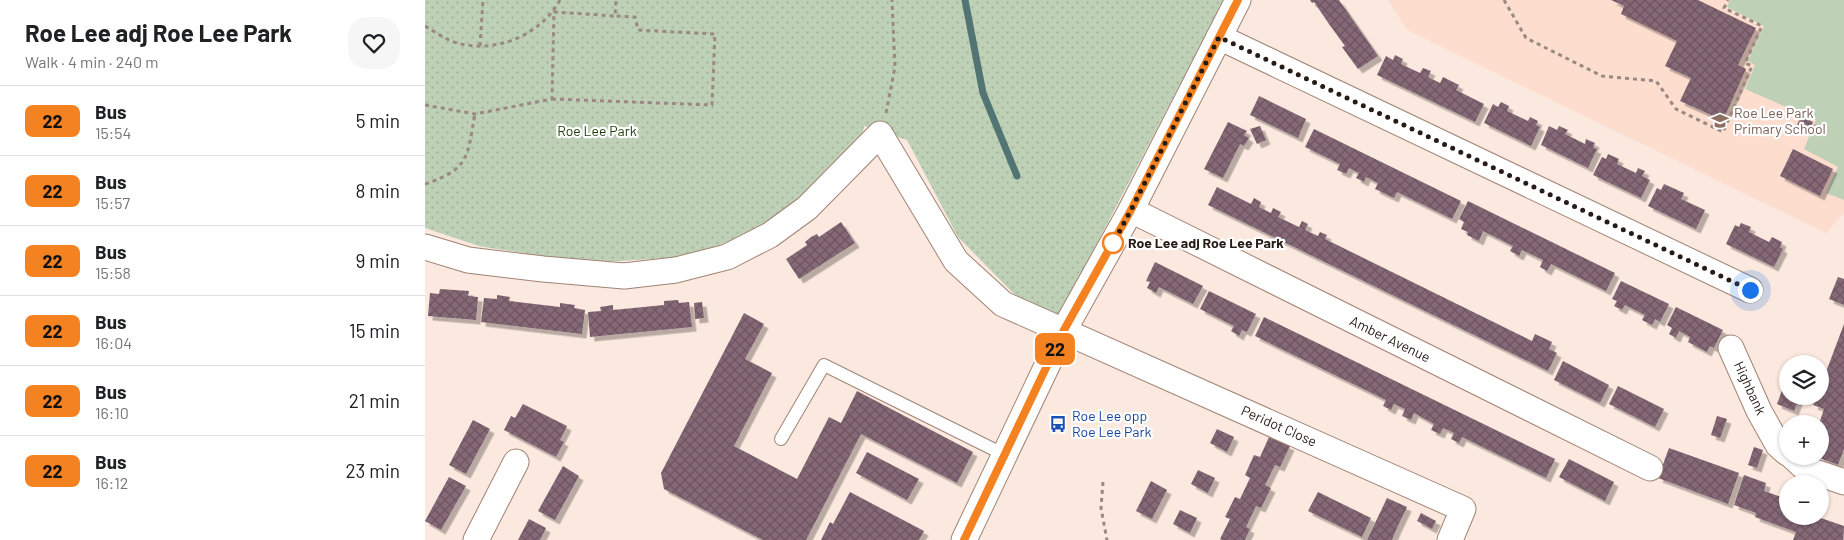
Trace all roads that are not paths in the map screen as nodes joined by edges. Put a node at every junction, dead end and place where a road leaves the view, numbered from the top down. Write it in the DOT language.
graph roads {
  1 [pos="1238,0"];
  2 [pos="1219,37"];
  3 [pos="1131,210"];
  4 [pos="425,247"];
  5 [pos="1750,290"];
  6 [pos="1064,330"];
  7 [pos="1731,348"];
  8 [pos="781,440"];
  9 [pos="1779,446"];
  10 [pos="1005,455"];
  11 [pos="516,462"];
  12 [pos="1801,465"];
  13 [pos="1650,468"];
  14 [pos="1844,482"];
  15 [pos="476,540"];
  16 [pos="964,540"];
  17 [pos="1450,540"];
  1 -- 2 [label="street"];
  2 -- 3 [label="street"];
  2 -- 5 [label="street"];
  3 -- 6 [label="street"];
  3 -- 13 [label="street, Amber Avenue"];
  4 -- 6 [label="street"];
  6 -- 10 [label="street"];
  6 -- 17 [label="street, Peridot Close"];
  7 -- 9 [label="street, Highbank"];
  8 -- 10 [label="lane"];
  10 -- 16 [label="street"];
  11 -- 15 [label="street"];
  12 -- 14 [label="street"];
}
